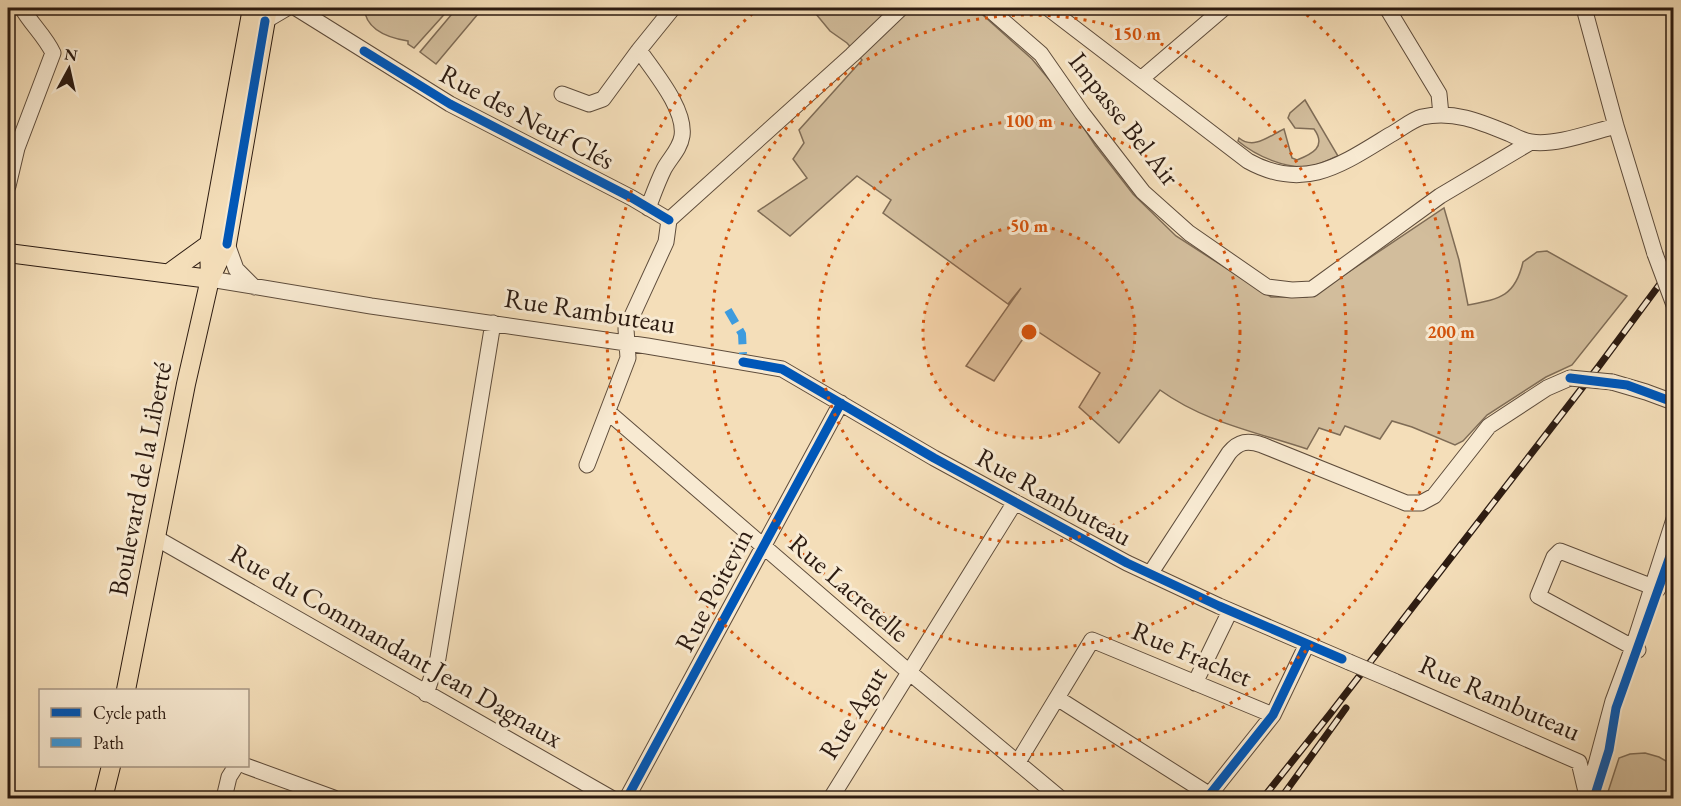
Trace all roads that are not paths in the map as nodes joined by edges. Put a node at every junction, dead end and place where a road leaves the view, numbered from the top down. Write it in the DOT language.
graph roads {
  1 [pos="22,8"];
  2 [pos="252,8"];
  3 [pos="287,8"];
  4 [pos="673,8"];
  5 [pos="901,8"];
  6 [pos="988,8"];
  7 [pos="1048,8"];
  8 [pos="1224,8"];
  9 [pos="1387,8"];
  10 [pos="1584,8"];
  11 [pos="302,10"];
  12 [pos="267,14"];
  13 [pos="639,50"];
  14 [pos="1141,80"];
  15 [pos="562,94"];
  16 [pos="1442,115"];
  17 [pos="1616,126"];
  18 [pos="1531,142"];
  19 [pos="8,186"];
  20 [pos="648,208"];
  21 [pos="669,220"];
  22 [pos="218,244"];
  23 [pos="8,253"];
  24 [pos="169,273"];
  25 [pos="210,279"];
  26 [pos="254,287"];
  27 [pos="1674,305"];
  28 [pos="493,323"];
  29 [pos="626,343"];
  30 [pos="1674,402"];
  31 [pos="841,403"];
  32 [pos="608,412"];
  33 [pos="587,465"];
  34 [pos="1015,502"];
  35 [pos="1674,519"];
  36 [pos="156,538"];
  37 [pos="763,547"];
  38 [pos="1658,569"];
  39 [pos="1674,572"];
  40 [pos="1150,574"];
  41 [pos="1655,588"];
  42 [pos="1230,611"];
  43 [pos="1307,644"];
  44 [pos="1635,648"];
  45 [pos="909,672"];
  46 [pos="1195,683"];
  47 [pos="126,689"];
  48 [pos="426,694"];
  49 [pos="1057,698"];
  50 [pos="1272,716"];
  51 [pos="1018,762"];
  52 [pos="249,766"];
  53 [pos="111,767"];
  54 [pos="235,767"];
  55 [pos="1209,796"];
  56 [pos="103,798"];
  57 [pos="225,798"];
  58 [pos="334,798"];
  59 [pos="611,798"];
  60 [pos="627,798"];
  61 [pos="831,798"];
  62 [pos="1060,798"];
  63 [pos="1588,798"];
  1 -- 19 [label="street"];
  2 -- 22 [label="main road"];
  3 -- 12 [label="street"];
  4 -- 13 [label="street"];
  5 -- 21 [label="street"];
  6 -- 18 [label="street, Impasse Bel Air"];
  7 -- 14 [label="street"];
  8 -- 14 [label="street"];
  9 -- 16 [label="street"];
  10 -- 17 [label="street"];
  11 -- 20 [label="street, Rue des Neuf Clés"];
  12 -- 22 [label="main road"];
  13 -- 15 [label="street"];
  13 -- 20 [label="street"];
  14 -- 16 [label="street"];
  16 -- 18 [label="street"];
  17 -- 18 [label="street"];
  17 -- 27 [label="street, bridge"];
  20 -- 21 [label="street, Rue des Neuf Clés"];
  21 -- 29 [label="street"];
  22 -- 24 [label="main road"];
  22 -- 25 [label="main road, Boulevard de la Liberté"];
  22 -- 26 [label="street"];
  23 -- 24 [label="main road, Rue Rambuteau"];
  24 -- 25 [label="main road, Rue Rambuteau"];
  25 -- 26 [label="street, Rue Rambuteau"];
  25 -- 36 [label="main road, Boulevard de la Liberté"];
  26 -- 28 [label="street, Rue Rambuteau"];
  28 -- 29 [label="street, Rue Rambuteau"];
  28 -- 48 [label="street"];
  29 -- 31 [label="street, Rue Rambuteau"];
  29 -- 32 [label="street"];
  30 -- 40 [label="street, bridge"];
  31 -- 34 [label="street, Rue Rambuteau"];
  31 -- 37 [label="street, Rue Poitevin"];
  32 -- 33 [label="street"];
  32 -- 37 [label="street, Rue Lacretelle"];
  34 -- 40 [label="street, Rue Rambuteau"];
  34 -- 45 [label="street, Rue Agut"];
  35 -- 38 [label="street"];
  36 -- 47 [label="main road, Boulevard de la Liberté"];
  36 -- 48 [label="street, Rue du Commandant Jean Dagnaux"];
  37 -- 45 [label="street, Rue Lacretelle"];
  37 -- 60 [label="street, Rue Poitevin"];
  38 -- 39 [label="street"];
  38 -- 41 [label="street"];
  40 -- 42 [label="street, Rue Rambuteau"];
  41 -- 44 [label="street"];
  41 -- 44 [label="street"];
  42 -- 43 [label="street, Rue Rambuteau"];
  42 -- 46 [label="street"];
  43 -- 50 [label="street"];
  43 -- 63 [label="street, Rue Rambuteau, bridge"];
  44 -- 63 [label="street"];
  45 -- 51 [label="street, Rue Lacretelle"];
  45 -- 61 [label="street, Rue Agut"];
  46 -- 49 [label="street, Rue Frachet"];
  46 -- 50 [label="street, Rue Frachet"];
  48 -- 59 [label="street, Rue du Commandant Jean Dagnaux"];
  49 -- 51 [label="street"];
  49 -- 55 [label="street"];
  50 -- 55 [label="street"];
  51 -- 62 [label="street, Rue Lacretelle"];
  52 -- 58 [label="street"];
  53 -- 56 [label="main road"];
  54 -- 57 [label="street"];
}
